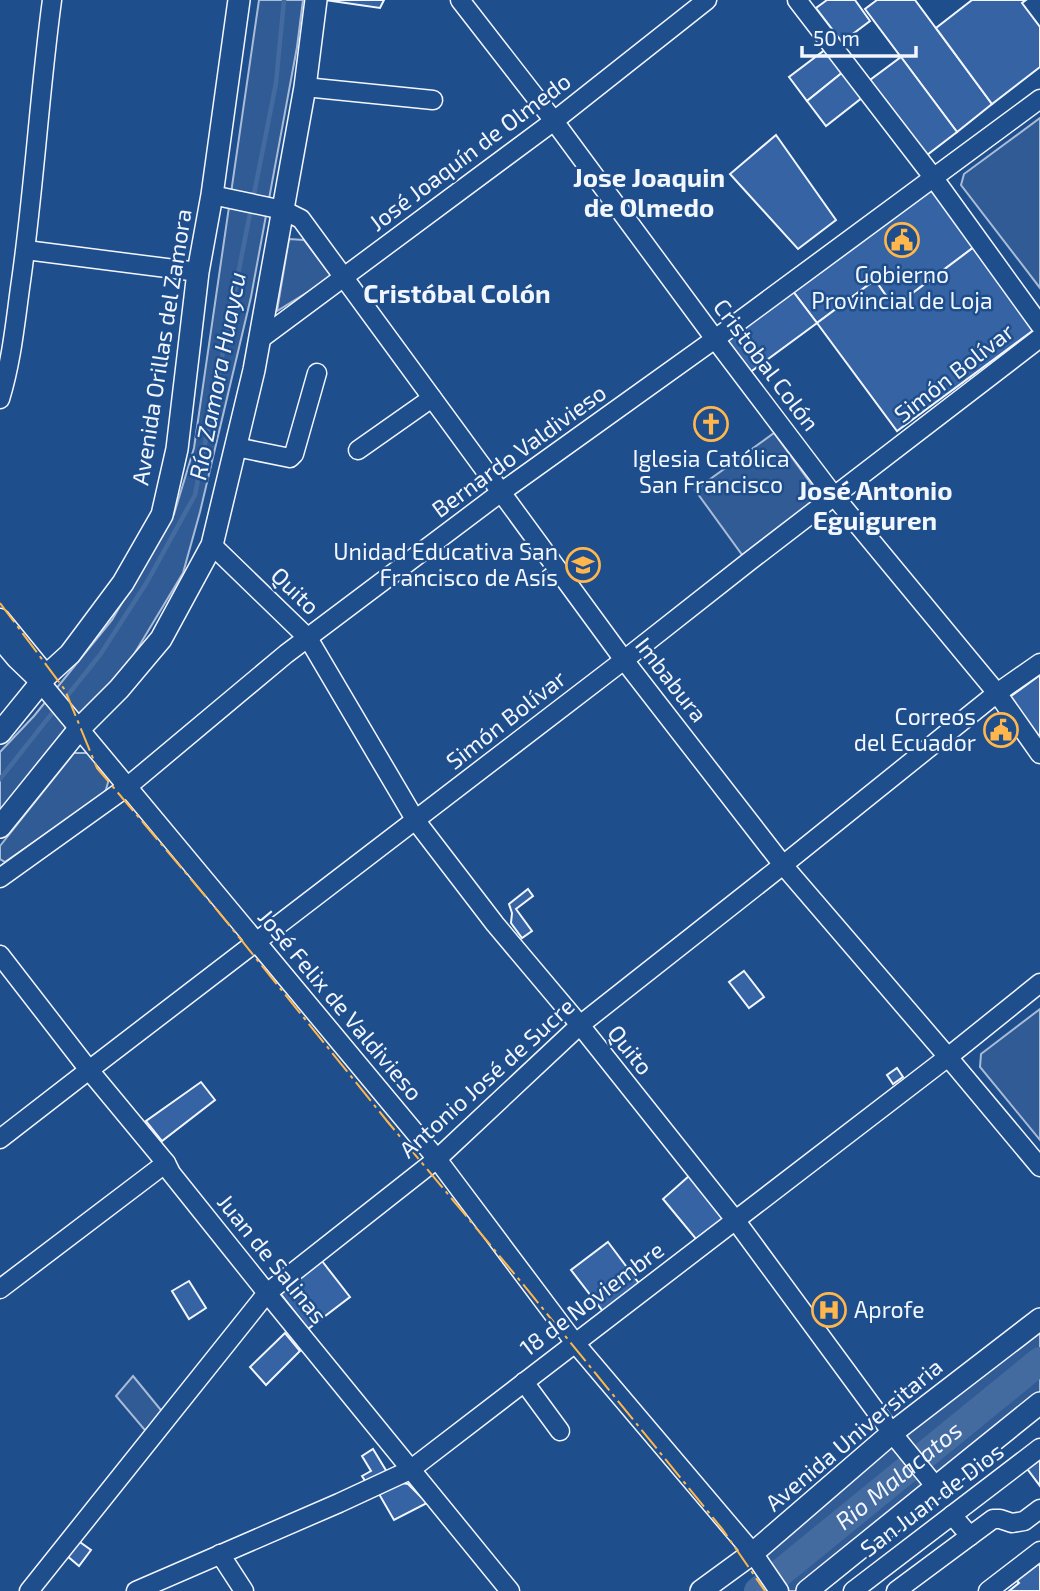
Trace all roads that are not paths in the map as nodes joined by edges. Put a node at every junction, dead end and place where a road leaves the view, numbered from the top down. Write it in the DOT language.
graph roads {
  1 [pos="316,0"];
  2 [pos="460,0"];
  3 [pos="707,0"];
  4 [pos="797,0"];
  5 [pos="51,1"];
  6 [pos="246,3"];
  7 [pos="305,87"];
  8 [pos="1040,99"];
  9 [pos="433,100"];
  10 [pos="554,121"];
  11 [pos="933,177"];
  12 [pos="212,195"];
  13 [pos="283,210"];
  14 [pos="26,250"];
  15 [pos="198,272"];
  16 [pos="345,276"];
  17 [pos="1040,326"];
  18 [pos="1040,338"];
  19 [pos="715,339"];
  20 [pos="259,340"];
  21 [pos="317,373"];
  22 [pos="432,398"];
  23 [pos="0,399"];
  24 [pos="236,447"];
  25 [pos="358,450"];
  26 [pos="500,493"];
  27 [pos="834,496"];
  28 [pos="212,545"];
  29 [pos="0,618"];
  30 [pos="308,638"];
  31 [pos="0,640"];
  32 [pos="624,660"];
  33 [pos="1040,663"];
  34 [pos="44,679"];
  35 [pos="997,693"];
  36 [pos="79,729"];
  37 [pos="0,733"];
  38 [pos="1040,754"];
  39 [pos="127,787"];
  40 [pos="416,821"];
  41 [pos="0,827"];
  42 [pos="783,865"];
  43 [pos="0,877"];
  44 [pos="256,942"];
  45 [pos="0,955"];
  46 [pos="1040,983"];
  47 [pos="579,1025"];
  48 [pos="948,1057"];
  49 [pos="89,1070"];
  50 [pos="0,1139"];
  51 [pos="437,1159"];
  52 [pos="166,1163"];
  53 [pos="1040,1167"];
  54 [pos="736,1221"];
  55 [pos="0,1289"];
  56 [pos="267,1293"];
  57 [pos="1040,1319"];
  58 [pos="575,1343"];
  59 [pos="524,1382"];
  60 [pos="1040,1403"];
  61 [pos="560,1431"];
  62 [pos="895,1436"];
  63 [pos="1040,1448"];
  64 [pos="410,1470"];
  65 [pos="933,1483"];
  66 [pos="1040,1509"];
  67 [pos="952,1515"];
  68 [pos="970,1536"];
  69 [pos="1040,1551"];
  70 [pos="220,1554"];
  71 [pos="755,1556"];
  72 [pos="880,1571"];
  73 [pos="813,1588"];
  74 [pos="29,1591"];
  75 [pos="136,1591"];
  76 [pos="244,1591"];
  77 [pos="510,1591"];
  78 [pos="701,1591"];
  79 [pos="779,1591"];
  80 [pos="853,1591"];
  81 [pos="896,1591"];
  82 [pos="988,1591"];
  1 -- 7 [label="main road"];
  2 -- 10 [label="street, Cristobal Colón"];
  3 -- 10 [label="street, José Joaquín de Olmedo"];
  4 -- 11 [label="street"];
  5 -- 14 [label="street"];
  6 -- 12 [label="main road, Avenida Orillas del Zamora"];
  7 -- 9 [label="street"];
  7 -- 13 [label="main road"];
  8 -- 11 [label="street, Bernardo Valdivieso"];
  10 -- 16 [label="street, José Joaquín de Olmedo"];
  10 -- 19 [label="street, Cristobal Colón"];
  11 -- 17 [label="street"];
  11 -- 19 [label="street, Bernardo Valdivieso"];
  12 -- 13 [label="street"];
  12 -- 15 [label="main road, Avenida Orillas del Zamora"];
  13 -- 16 [label="street, Imbabura"];
  13 -- 20 [label="main road"];
  14 -- 15 [label="street"];
  14 -- 23 [label="street"];
  15 -- 34 [label="main road, Avenida Orillas del Zamora"];
  16 -- 20 [label="street, José Joaquín de Olmedo"];
  16 -- 22 [label="street, Imbabura"];
  18 -- 27 [label="street, Simón Bolívar"];
  19 -- 26 [label="street, Bernardo Valdivieso"];
  19 -- 27 [label="street, Cristobal Colón"];
  20 -- 24 [label="main road"];
  21 -- 24 [label="street"];
  22 -- 25 [label="street"];
  22 -- 26 [label="street, Imbabura"];
  24 -- 28 [label="main road"];
  26 -- 30 [label="street, Bernardo Valdivieso"];
  26 -- 32 [label="street, Imbabura"];
  27 -- 32 [label="street, Simón Bolívar"];
  27 -- 35 [label="street, Cristobal Colón"];
  28 -- 30 [label="street, Quito"];
  28 -- 36 [label="main road"];
  29 -- 34 [label="street"];
  30 -- 39 [label="street, Bernardo Valdivieso"];
  30 -- 40 [label="street, Quito"];
  31 -- 34 [label="street"];
  32 -- 40 [label="street, Simón Bolívar"];
  32 -- 42 [label="street, Imbabura"];
  33 -- 35 [label="street, Antonio José de Sucre"];
  34 -- 36 [label="street, José Felix de Valdivieso"];
  34 -- 37 [label="main road, Avenida Orillas del Zamora"];
  35 -- 38 [label="street, Cristobal Colón"];
  35 -- 42 [label="street, Antonio José de Sucre"];
  36 -- 39 [label="street, José Felix de Valdivieso"];
  36 -- 41 [label="main road"];
  39 -- 43 [label="street, Bernardo Valdivieso"];
  39 -- 44 [label="street, José Felix de Valdivieso"];
  40 -- 44 [label="street, Simón Bolívar"];
  40 -- 47 [label="street, Quito"];
  42 -- 47 [label="street, Antonio José de Sucre"];
  42 -- 48 [label="street, Imbabura"];
  44 -- 49 [label="street, Simón Bolívar"];
  44 -- 51 [label="street, José Felix de Valdivieso"];
  45 -- 49 [label="street, Juan de Salinas"];
  46 -- 48 [label="street, 18 de Noviembre"];
  47 -- 51 [label="street, Antonio José de Sucre"];
  47 -- 54 [label="street, Quito"];
  48 -- 53 [label="street, Imbabura"];
  48 -- 54 [label="street, 18 de Noviembre"];
  49 -- 50 [label="street, Simón Bolívar"];
  49 -- 52 [label="street, Juan de Salinas"];
  51 -- 56 [label="street, Antonio José de Sucre"];
  51 -- 58 [label="street, José Felix de Valdivieso"];
  52 -- 55 [label="street"];
  52 -- 56 [label="street, Juan de Salinas"];
  54 -- 58 [label="street, 18 de Noviembre"];
  54 -- 62 [label="street, Quito"];
  56 -- 64 [label="street, Juan de Salinas"];
  56 -- 74 [label="street, Antonio José de Sucre"];
  57 -- 62 [label="main road, Avenida Universitaria"];
  58 -- 59 [label="street, 18 de Noviembre"];
  58 -- 71 [label="street, José Felix de Valdivieso"];
  59 -- 61 [label="street"];
  59 -- 64 [label="street, 18 de Noviembre"];
  60 -- 65 [label="main road"];
  62 -- 65 [label="street, Quito"];
  62 -- 71 [label="main road, Avenida Universitaria"];
  63 -- 67 [label="street, San Juan de Dios"];
  64 -- 70 [label="street, 18 de Noviembre"];
  64 -- 77 [label="street, Juan de Salinas"];
  65 -- 73 [label="main road"];
  66 -- 68 [label="street"];
  67 -- 68 [label="street"];
  67 -- 72 [label="street, San Juan de Dios"];
  68 -- 81 [label="street"];
  69 -- 82 [label="street"];
  70 -- 75 [label="street, 18 de Noviembre"];
  70 -- 76 [label="street"];
  71 -- 78 [label="main road, Avenida Universitaria"];
  71 -- 79 [label="street, José Felix de Valdivieso"];
  72 -- 80 [label="street, San Juan de Dios"];
  72 -- 81 [label="street"];
}
